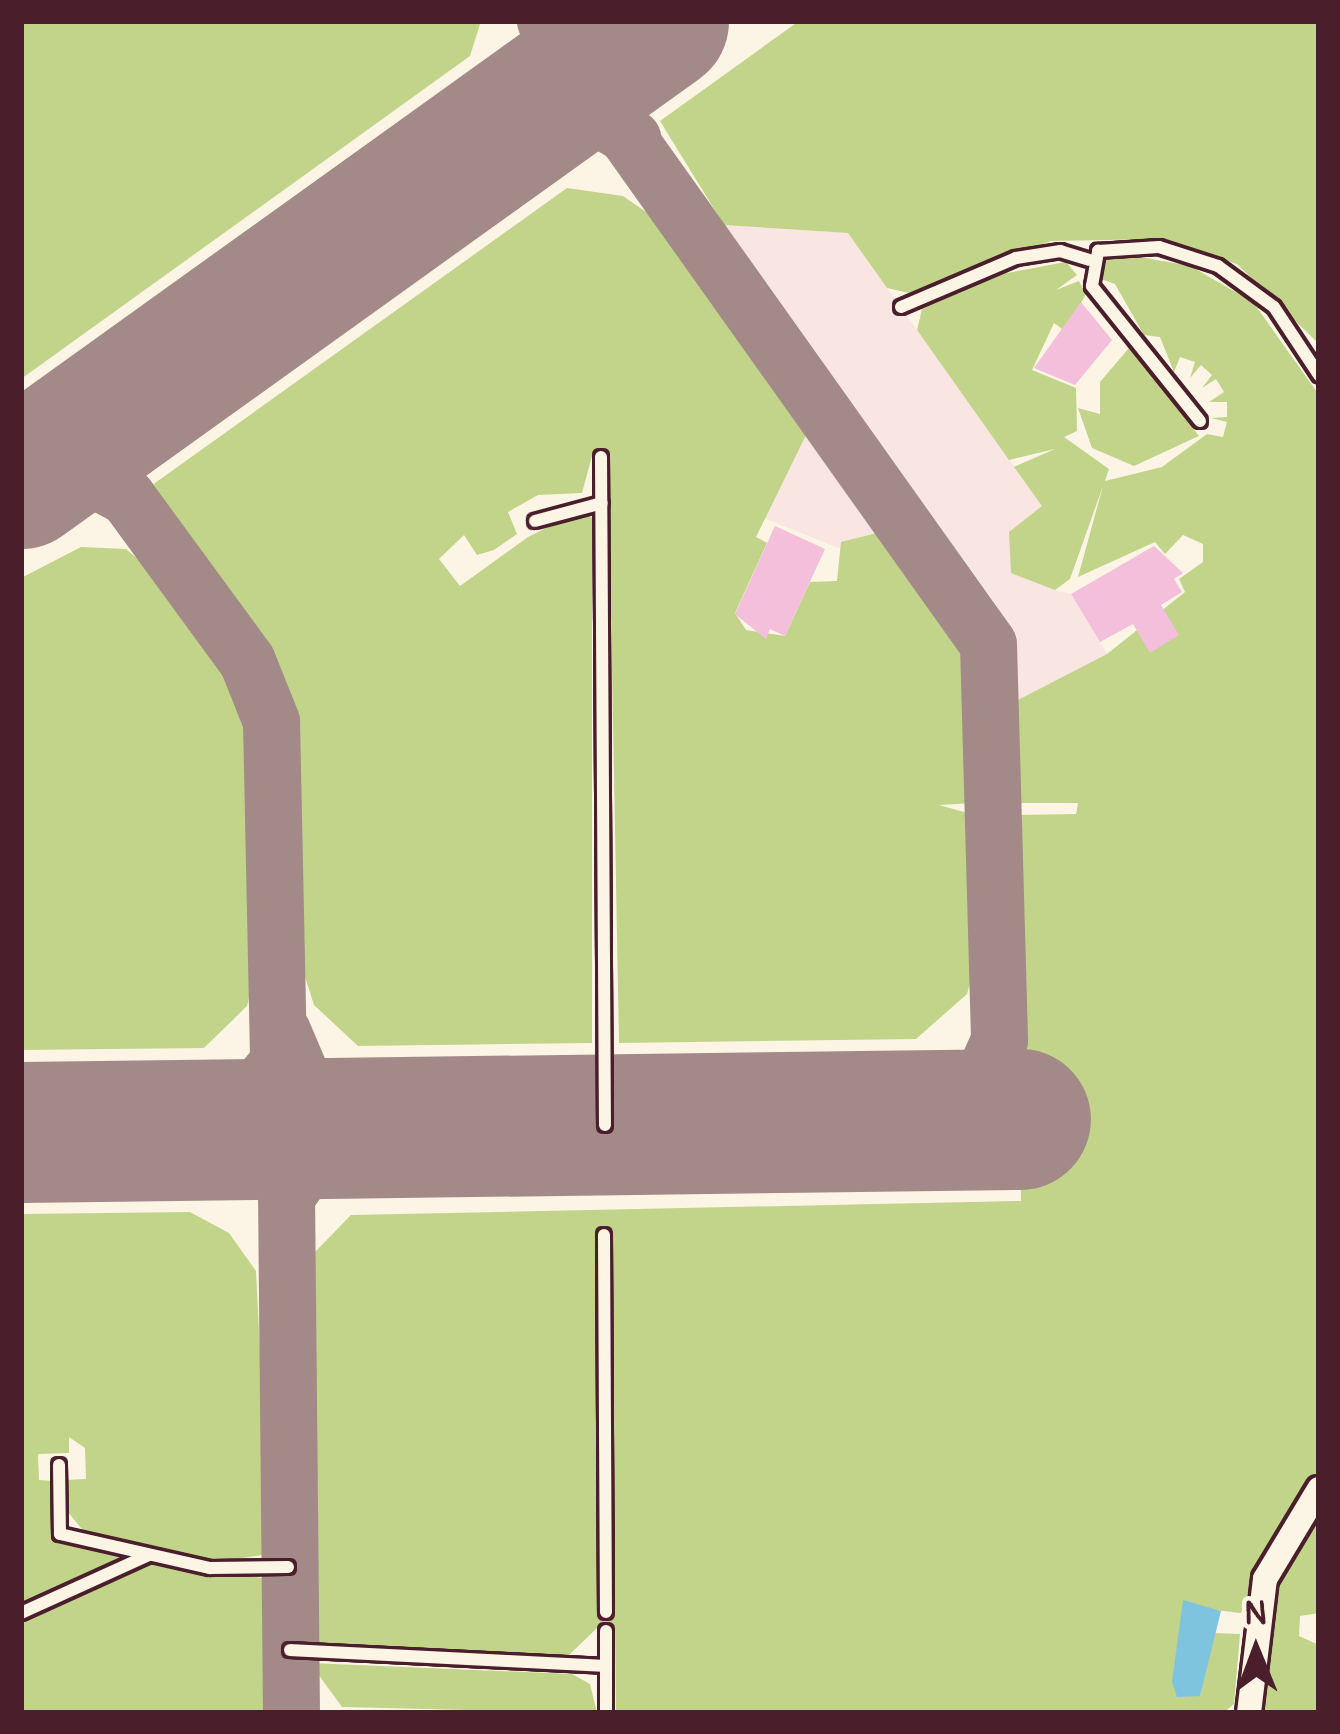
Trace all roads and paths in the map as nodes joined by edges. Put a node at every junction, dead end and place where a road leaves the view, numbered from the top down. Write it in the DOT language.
graph roads {
  1 [pos="1089,260"];
  2 [pos="901,307"];
  3 [pos="1319,375"];
  4 [pos="1200,421"];
  5 [pos="602,458"];
  6 [pos="602,503"];
  7 [pos="536,521"];
  8 [pos="604,1125"];
  9 [pos="604,1235"];
  10 [pos="59,1465"];
  11 [pos="1319,1489"];
  12 [pos="149,1555"];
  13 [pos="288,1567"];
  14 [pos="606,1612"];
  15 [pos="21,1613"];
  16 [pos="606,1631"];
  17 [pos="290,1650"];
  18 [pos="606,1666"];
  19 [pos="606,1713"];
  20 [pos="1249,1713"];
  1 -- 2 [label="lane"];
  1 -- 3 [label="lane"];
  1 -- 4 [label="lane"];
  5 -- 6 [label="lane"];
  6 -- 7 [label="lane"];
  6 -- 8 [label="lane"];
  9 -- 14 [label="lane"];
  10 -- 12 [label="lane"];
  11 -- 20 [label="street"];
  12 -- 13 [label="lane"];
  12 -- 15 [label="lane"];
  16 -- 18 [label="lane"];
  17 -- 18 [label="lane"];
  18 -- 19 [label="lane"];
}
